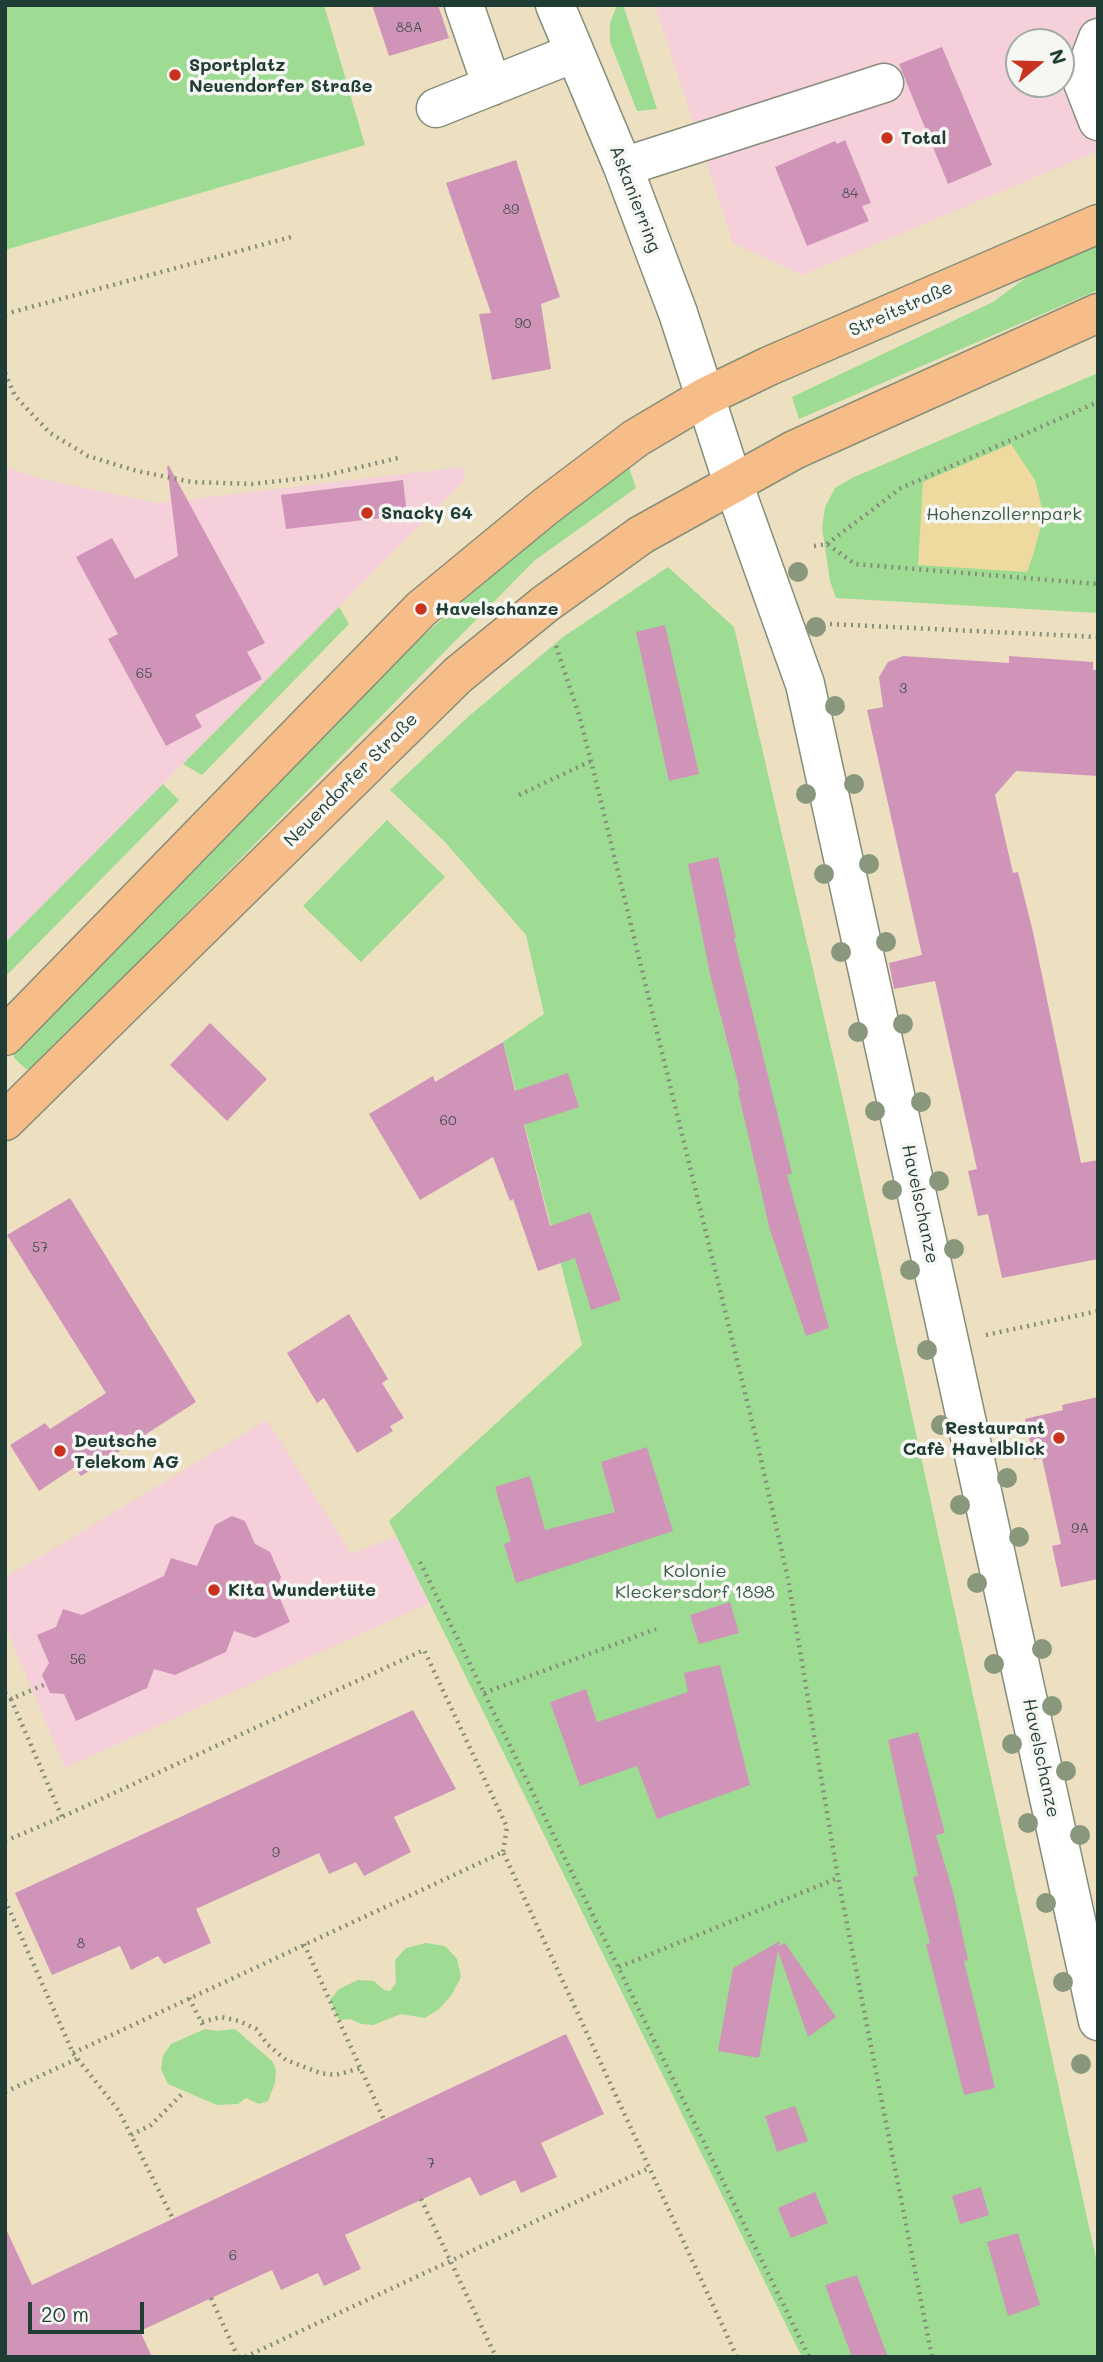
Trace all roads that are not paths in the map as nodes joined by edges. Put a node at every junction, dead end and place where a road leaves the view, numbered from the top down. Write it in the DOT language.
graph roads {
  1 [pos="464,5"];
  2 [pos="555,5"];
  3 [pos="1098,38"];
  4 [pos="574,53"];
  5 [pos="1090,77"];
  6 [pos="884,83"];
  7 [pos="492,86"];
  8 [pos="436,108"];
  9 [pos="1098,121"];
  10 [pos="623,167"];
  11 [pos="1098,224"];
  12 [pos="1098,313"];
  13 [pos="705,397"];
  14 [pos="733,483"];
  15 [pos="5,1036"];
  16 [pos="5,1121"];
  17 [pos="1098,2021"];
  1 -- 7 [label="street"];
  2 -- 4 [label="street, Askanierring"];
  3 -- 5 [label="street"];
  4 -- 7 [label="street"];
  4 -- 10 [label="street, Askanierring"];
  5 -- 9 [label="street"];
  6 -- 10 [label="street"];
  7 -- 8 [label="street"];
  10 -- 13 [label="street, Askanierring"];
  11 -- 13 [label="main road, Streitstraße"];
  12 -- 14 [label="main road"];
  13 -- 14 [label="street, Havelschanze"];
  13 -- 15 [label="main road"];
  14 -- 16 [label="main road, Neuendorfer Straße"];
  14 -- 17 [label="street, Havelschanze"];
}
